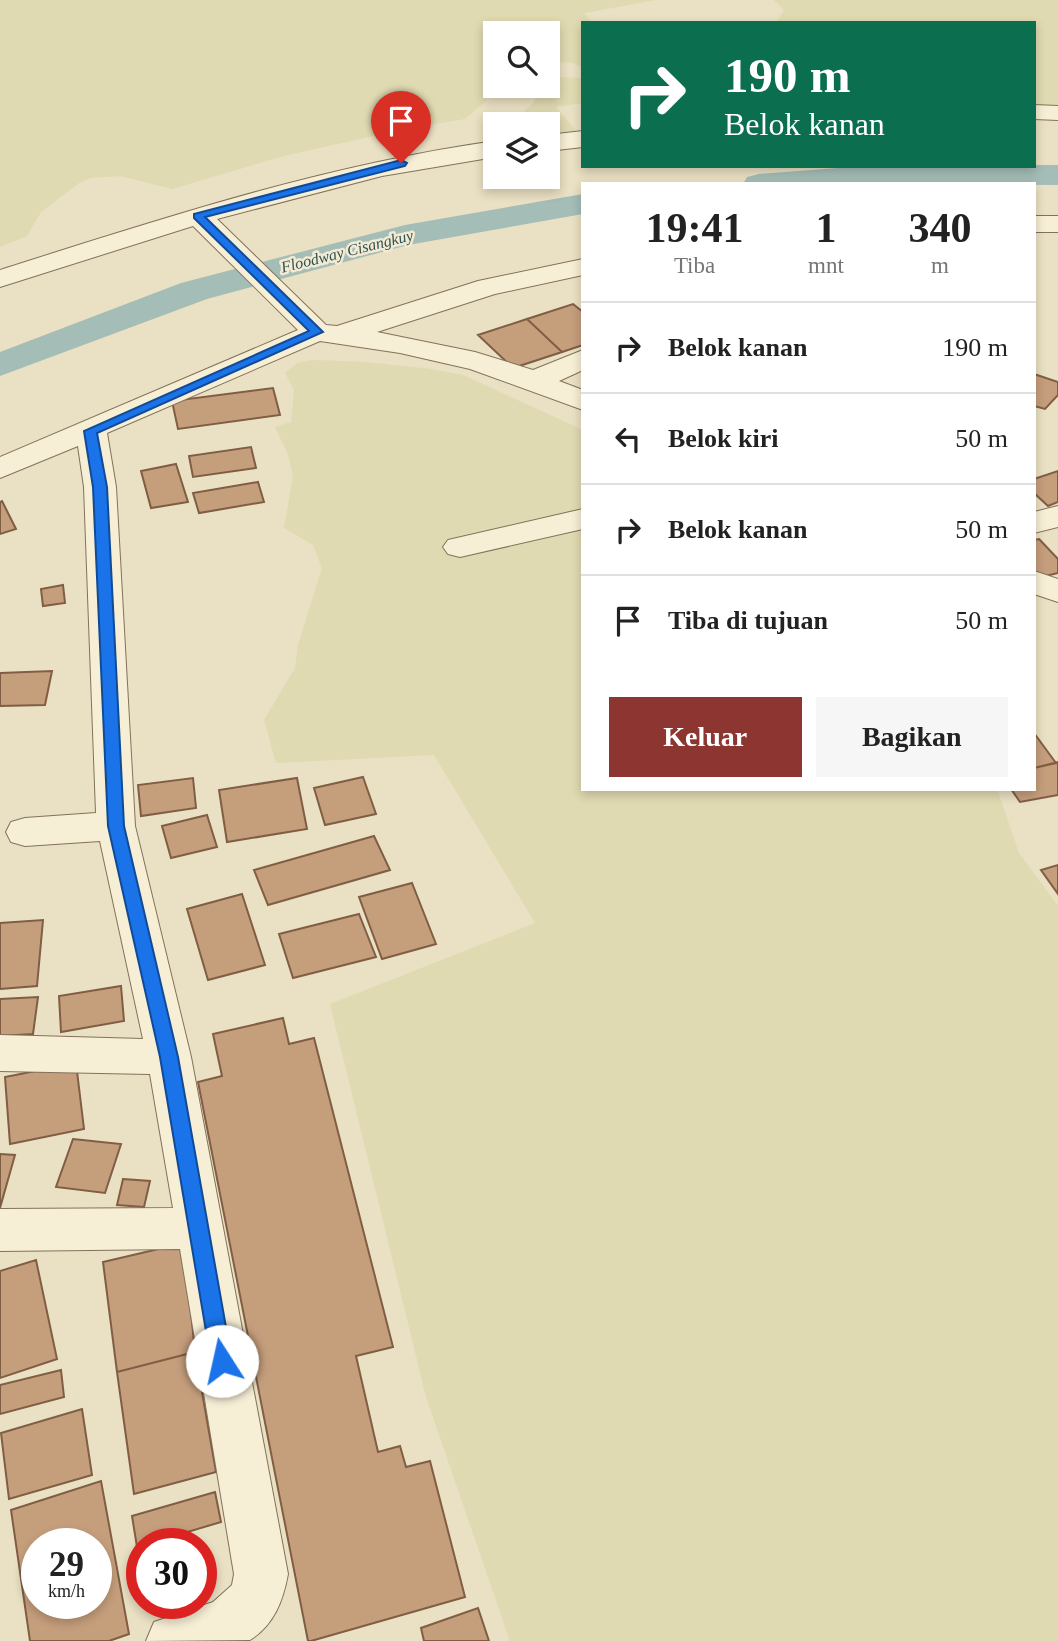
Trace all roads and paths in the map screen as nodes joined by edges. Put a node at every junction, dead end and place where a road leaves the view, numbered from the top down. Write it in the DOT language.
graph roads {
  1 [pos="1036,112"];
  2 [pos="1058,113"];
  3 [pos="581,139"];
  4 [pos="560,142"];
  5 [pos="483,150"];
  6 [pos="200,219"];
  7 [pos="1036,224"];
  8 [pos="1058,224"];
  9 [pos="581,267"];
  10 [pos="0,279"];
  11 [pos="319,329"];
  12 [pos="581,360"];
  13 [pos="534,381"];
  14 [pos="581,400"];
  15 [pos="91,431"];
  16 [pos="0,468"];
  17 [pos="1058,516"];
  18 [pos="581,519"];
  19 [pos="1036,522"];
  20 [pos="460,547"];
  21 [pos="1036,583"];
  22 [pos="1058,591"];
  23 [pos="116,826"];
  24 [pos="25,832"];
  25 [pos="0,1053"];
  26 [pos="169,1057"];
  27 [pos="197,1228"];
  28 [pos="0,1230"];
  29 [pos="173,1641"];
  1 -- 2 [label="street"];
  3 -- 4 [label="street"];
  5 -- 6 [label="street"];
  6 -- 10 [label="street"];
  6 -- 11 [label="street"];
  7 -- 8 [label="street"];
  9 -- 11 [label="street"];
  11 -- 13 [label="street"];
  11 -- 15 [label="street"];
  12 -- 13 [label="street"];
  13 -- 14 [label="street"];
  15 -- 16 [label="street"];
  15 -- 23 [label="street"];
  17 -- 19 [label="street"];
  18 -- 20 [label="street"];
  21 -- 22 [label="street"];
  23 -- 24 [label="street"];
  23 -- 26 [label="street"];
  25 -- 26 [label="street"];
  26 -- 27 [label="street"];
  27 -- 28 [label="street"];
  27 -- 29 [label="street"];
}
